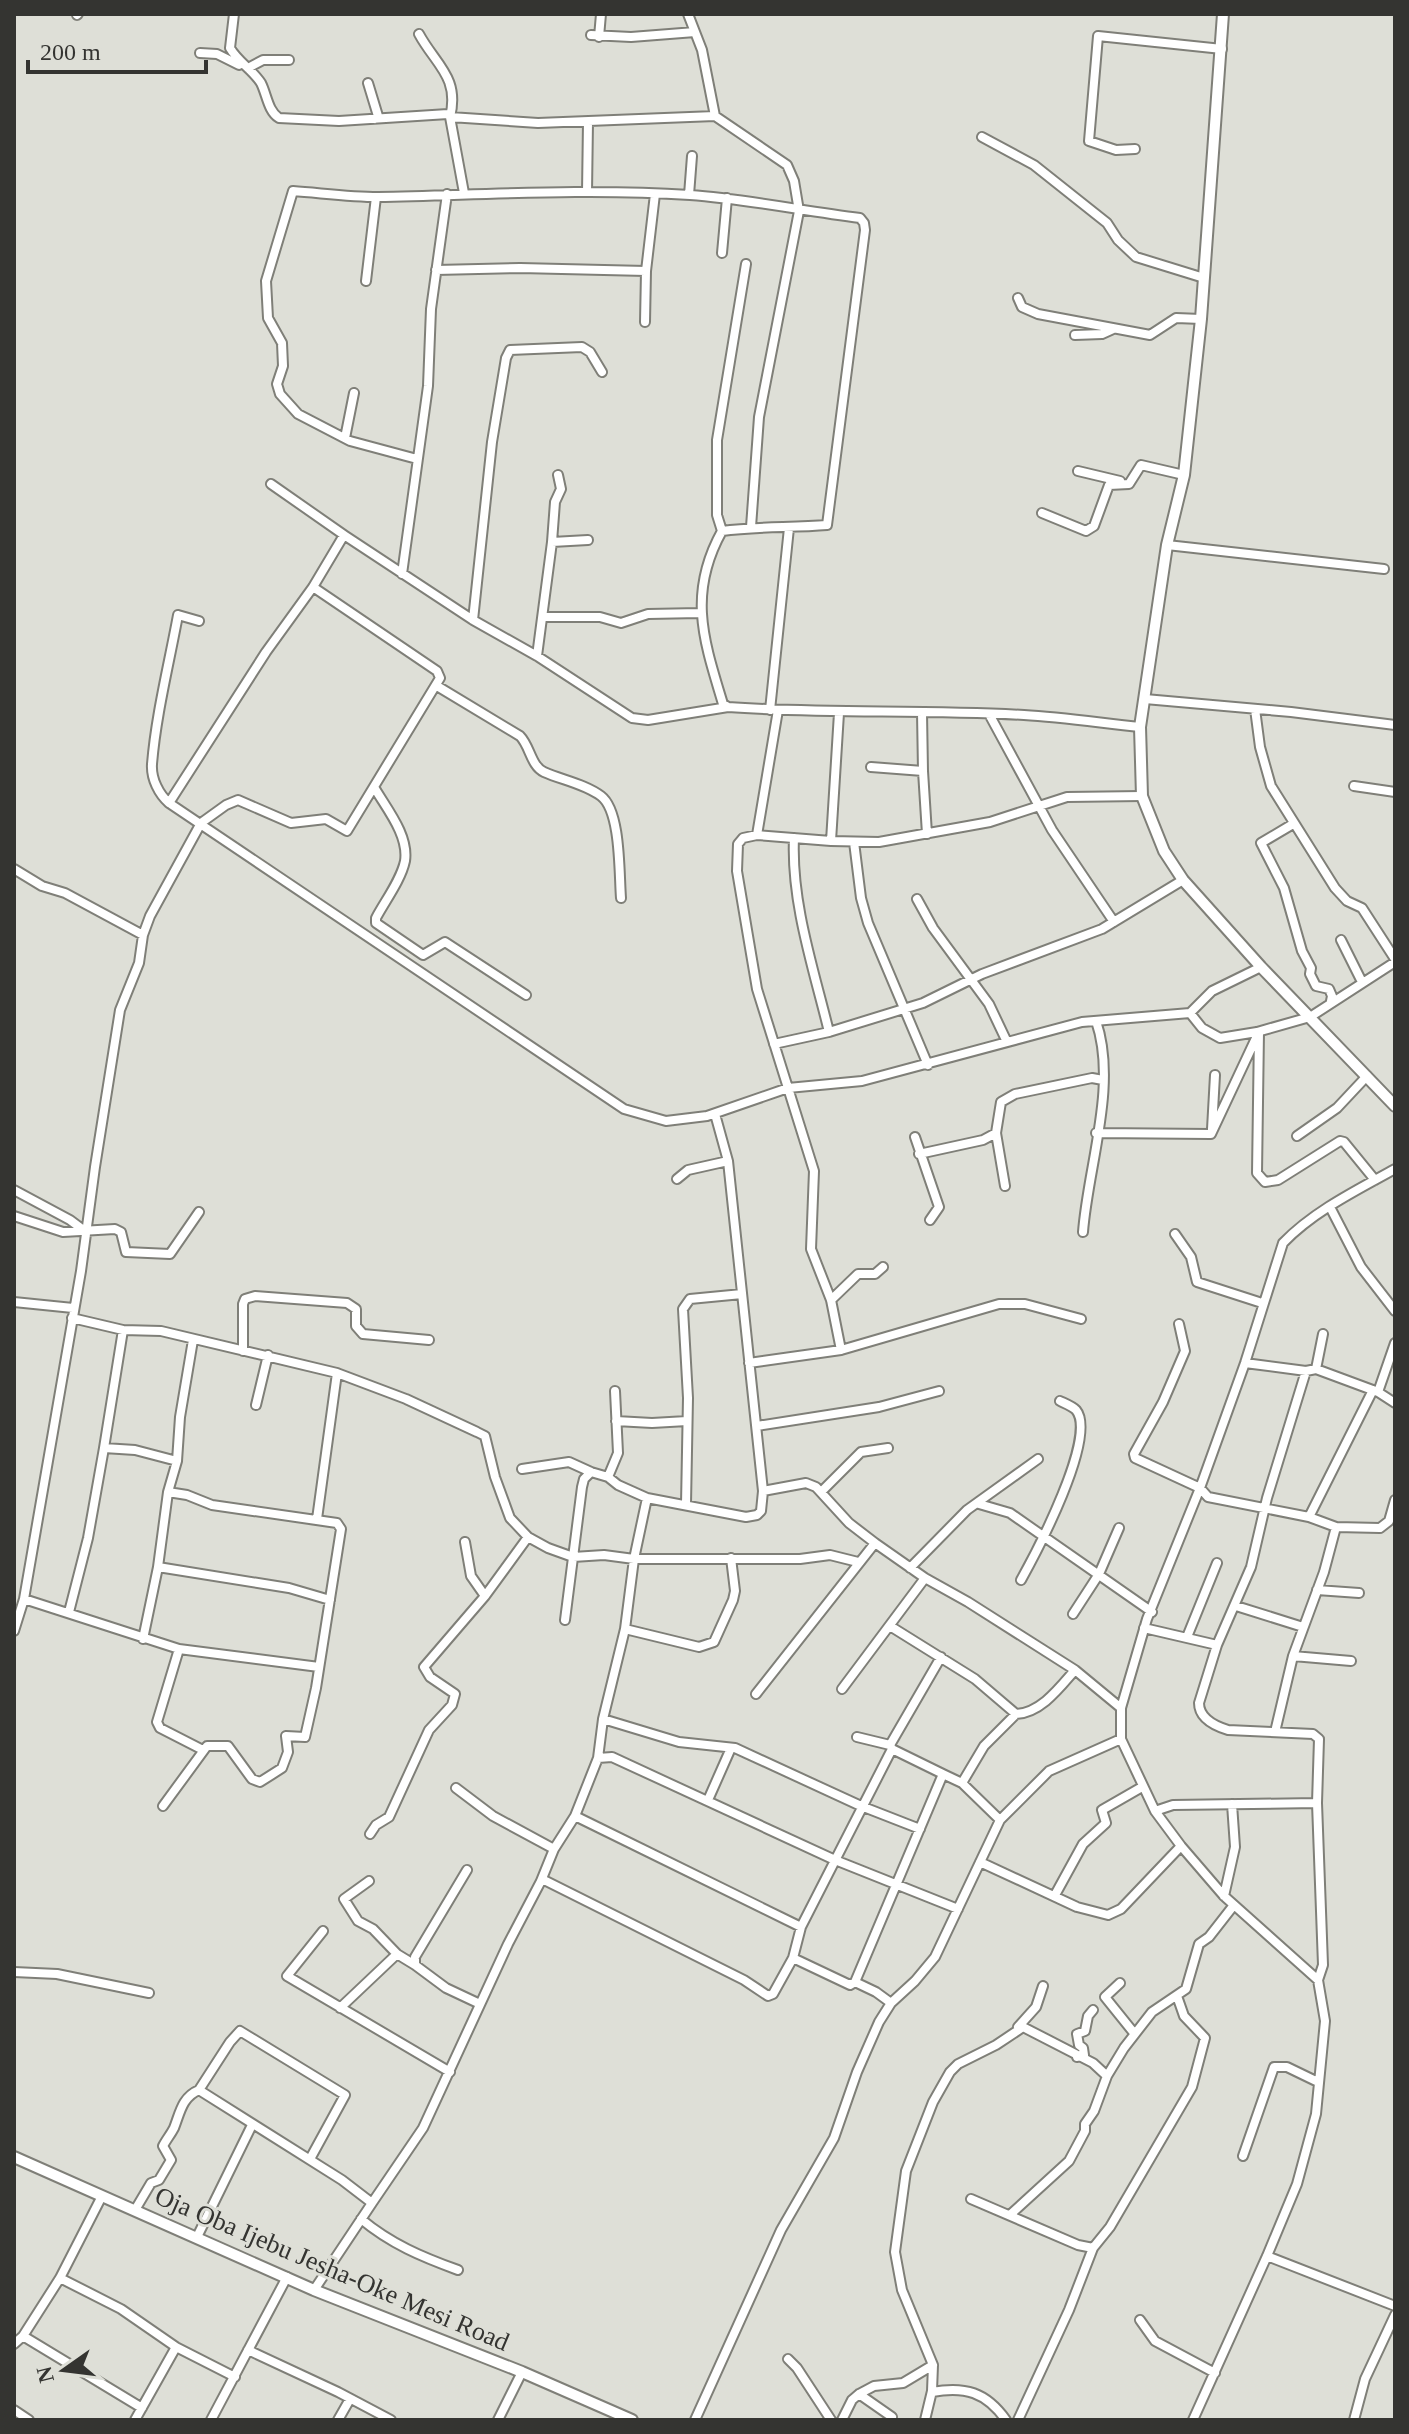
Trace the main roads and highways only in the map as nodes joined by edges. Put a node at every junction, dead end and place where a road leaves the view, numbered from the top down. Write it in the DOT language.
graph roads {
  1 [pos="1223,14"];
  2 [pos="1395,1106"];
  3 [pos="14,2157"];
  4 [pos="632,2420"];
  1 -- 2 [label="main road"];
  3 -- 4 [label="main road, Oja Oba Ijebu Jesha-Oke Mesi Road"];
}
